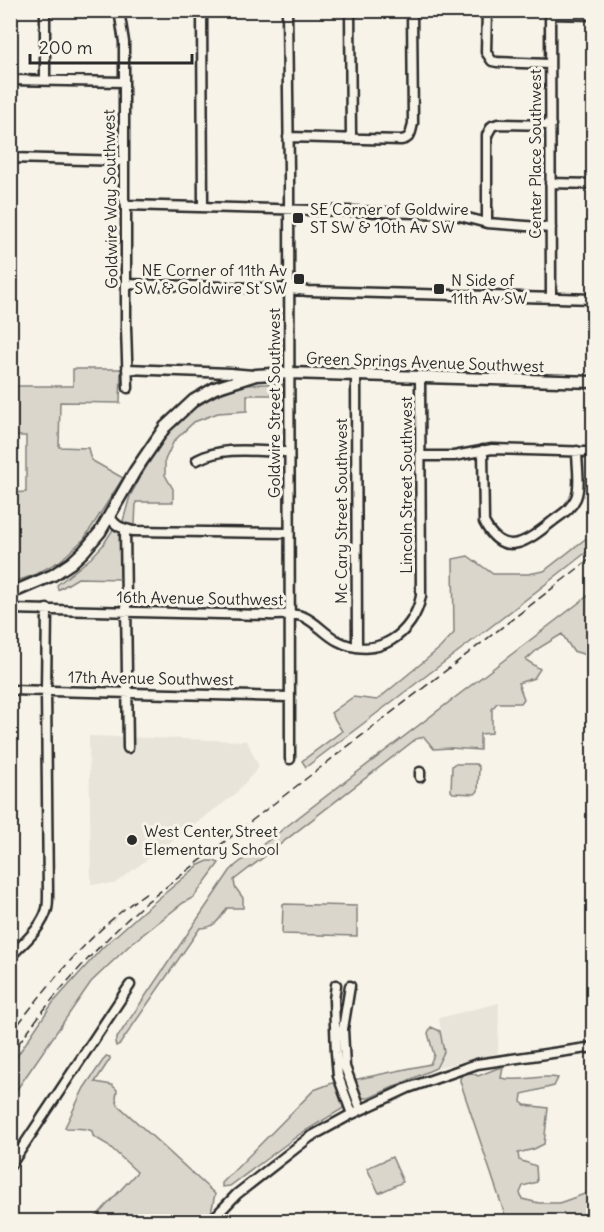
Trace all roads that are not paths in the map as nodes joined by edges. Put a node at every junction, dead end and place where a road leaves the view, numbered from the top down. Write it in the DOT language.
graph roads {
  1 [pos="45,10"];
  2 [pos="119,10"];
  3 [pos="202,10"];
  4 [pos="287,10"];
  5 [pos="350,10"];
  6 [pos="412,10"];
  7 [pos="487,10"];
  8 [pos="550,12"];
  9 [pos="594,15"];
  10 [pos="550,64"];
  11 [pos="10,80"];
  12 [pos="45,80"];
  13 [pos="124,82"];
  14 [pos="551,125"];
  15 [pos="288,137"];
  16 [pos="351,139"];
  17 [pos="10,158"];
  18 [pos="124,161"];
  19 [pos="550,183"];
  20 [pos="594,184"];
  21 [pos="126,205"];
  22 [pos="203,207"];
  23 [pos="288,210"];
  24 [pos="487,223"];
  25 [pos="551,228"];
  26 [pos="126,284"];
  27 [pos="289,289"];
  28 [pos="551,297"];
  29 [pos="594,299"];
  30 [pos="127,369"];
  31 [pos="205,372"];
  32 [pos="289,374"];
  33 [pos="256,375"];
  34 [pos="356,375"];
  35 [pos="420,378"];
  36 [pos="594,382"];
  37 [pos="128,388"];
  38 [pos="215,388"];
  39 [pos="483,450"];
  40 [pos="289,452"];
  41 [pos="577,452"];
  42 [pos="594,452"];
  43 [pos="421,456"];
  44 [pos="198,460"];
  45 [pos="110,516"];
  46 [pos="126,529"];
  47 [pos="290,533"];
  48 [pos="10,591"];
  49 [pos="10,609"];
  50 [pos="47,609"];
  51 [pos="126,612"];
  52 [pos="290,615"];
  53 [pos="357,647"];
  54 [pos="10,690"];
  55 [pos="46,691"];
  56 [pos="126,693"];
  57 [pos="290,696"];
  58 [pos="128,748"];
  59 [pos="290,759"];
  60 [pos="10,957"];
  61 [pos="130,985"];
  62 [pos="336,985"];
  63 [pos="350,986"];
  64 [pos="594,1047"];
  65 [pos="357,1112"];
  66 [pos="10,1166"];
  67 [pos="210,1221"];
  1 -- 12 [label="street"];
  2 -- 13 [label="street, Goldwire Way Southwest"];
  3 -- 22 [label="street"];
  4 -- 15 [label="street, Goldwire Street Southwest"];
  5 -- 16 [label="street"];
  6 -- 16 [label="street"];
  7 -- 10 [label="street"];
  8 -- 9 [label="street"];
  8 -- 10 [label="street, Center Place Southwest"];
  10 -- 14 [label="street, Center Place Southwest"];
  11 -- 12 [label="street"];
  12 -- 13 [label="street"];
  13 -- 18 [label="street, Goldwire Way Southwest"];
  14 -- 19 [label="street, Center Place Southwest"];
  14 -- 24 [label="street"];
  15 -- 16 [label="street"];
  15 -- 23 [label="street, Goldwire Street Southwest"];
  17 -- 18 [label="street"];
  18 -- 21 [label="street, Goldwire Way Southwest"];
  19 -- 20 [label="street"];
  19 -- 25 [label="street, Center Place Southwest"];
  21 -- 22 [label="street"];
  21 -- 26 [label="street, Goldwire Way Southwest"];
  22 -- 23 [label="street"];
  23 -- 24 [label="street"];
  23 -- 27 [label="street, Goldwire Street Southwest"];
  24 -- 25 [label="street"];
  25 -- 28 [label="street, Center Place Southwest"];
  26 -- 27 [label="street"];
  26 -- 30 [label="street, Goldwire Way Southwest"];
  27 -- 28 [label="street"];
  27 -- 32 [label="street, Goldwire Street Southwest"];
  28 -- 29 [label="street"];
  30 -- 31 [label="street, Green Springs Avenue Southwest"];
  30 -- 37 [label="street, Goldwire Way Southwest"];
  31 -- 33 [label="street, Green Springs Avenue Southwest"];
  31 -- 38 [label="street"];
  32 -- 33 [label="main road, Green Springs Avenue Southwest"];
  32 -- 34 [label="main road, Green Springs Avenue Southwest"];
  32 -- 40 [label="street, Goldwire Street Southwest"];
  33 -- 38 [label="main road, Green Springs Avenue Southwest"];
  34 -- 35 [label="main road, Green Springs Avenue Southwest"];
  34 -- 53 [label="street, Mc Cary Street Southwest"];
  35 -- 36 [label="main road, Green Springs Avenue Southwest"];
  35 -- 43 [label="street, Lincoln Street Southwest"];
  38 -- 45 [label="main road, Green Springs Avenue Southwest"];
  39 -- 41 [label="street"];
  39 -- 41 [label="street"];
  39 -- 43 [label="street"];
  40 -- 44 [label="street"];
  40 -- 47 [label="street, Goldwire Street Southwest"];
  41 -- 42 [label="street"];
  43 -- 53 [label="street, Lincoln Street Southwest"];
  45 -- 46 [label="street"];
  45 -- 48 [label="main road, Green Springs Avenue Southwest"];
  46 -- 47 [label="street"];
  46 -- 51 [label="street"];
  47 -- 52 [label="street, Goldwire Street Southwest"];
  49 -- 50 [label="street, 16th Avenue Southwest"];
  50 -- 51 [label="street, 16th Avenue Southwest"];
  50 -- 55 [label="street"];
  51 -- 52 [label="street, 16th Avenue Southwest"];
  51 -- 56 [label="street"];
  52 -- 53 [label="street, 16th Avenue Southwest"];
  52 -- 57 [label="street, Goldwire Street Southwest"];
  54 -- 55 [label="street, 17th Avenue Southwest"];
  55 -- 56 [label="street, 17th Avenue Southwest"];
  55 -- 60 [label="street"];
  56 -- 57 [label="street, 17th Avenue Southwest"];
  56 -- 58 [label="street"];
  57 -- 59 [label="street, Goldwire Street Southwest"];
  61 -- 66 [label="street"];
  62 -- 65 [label="street"];
  63 -- 65 [label="street"];
  64 -- 65 [label="street"];
  65 -- 67 [label="street"];
}
